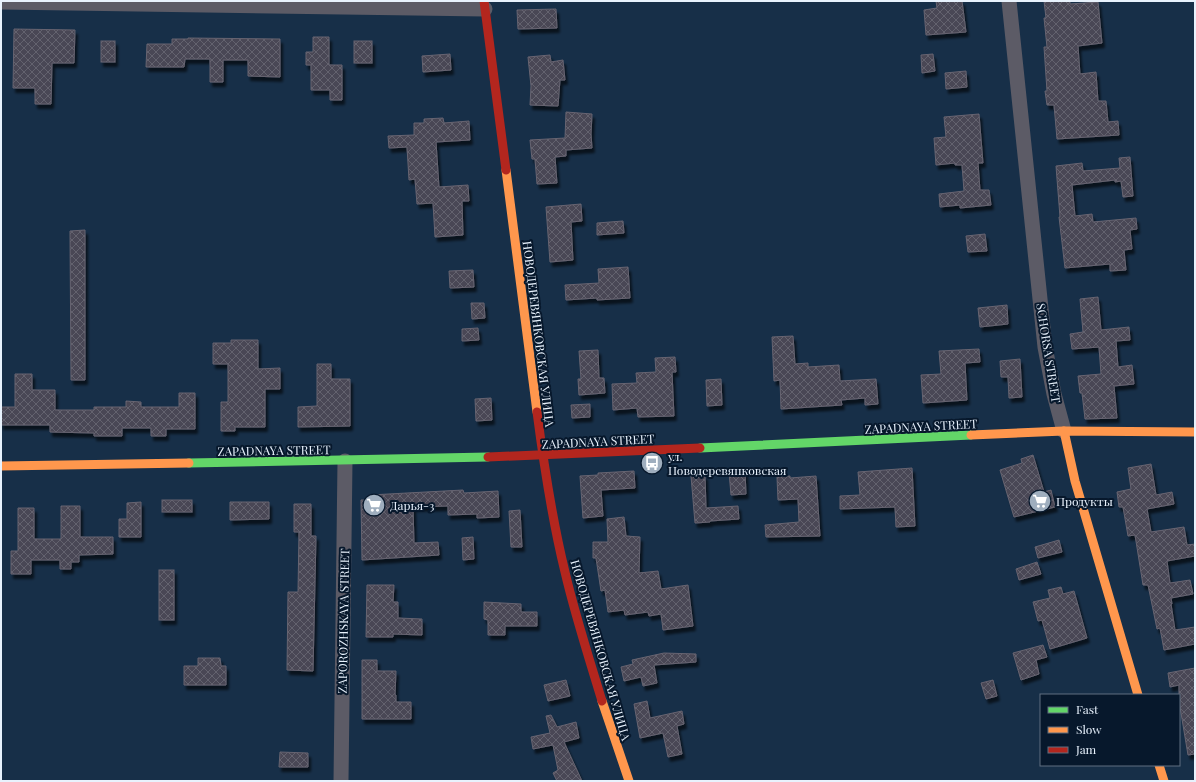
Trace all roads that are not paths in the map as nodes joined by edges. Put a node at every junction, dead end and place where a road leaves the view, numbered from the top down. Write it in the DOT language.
graph roads {
  1 [pos="1008,1"];
  2 [pos="1,2"];
  3 [pos="484,5"];
  4 [pos="1064,431"];
  5 [pos="1195,432"];
  6 [pos="543,456"];
  7 [pos="345,462"];
  8 [pos="1,466"];
  9 [pos="1138,694"];
  10 [pos="1159,766"];
  11 [pos="341,781"];
  12 [pos="629,781"];
  13 [pos="1164,781"];
  1 -- 4 [label="street, SCHORSA STREET"];
  2 -- 3 [label="street"];
  3 -- 6 [label="main road, НОВОДЕРЕВЯНКОВСКАЯ УЛИЦА"];
  4 -- 5 [label="main road, ZAPADNAYA STREET"];
  4 -- 6 [label="main road, ZAPADNAYA STREET"];
  4 -- 9 [label="main road, SCHORSA STREET"];
  6 -- 7 [label="main road, ZAPADNAYA STREET"];
  6 -- 12 [label="main road, НОВОДЕРЕВЯНКОВСКАЯ УЛИЦА"];
  7 -- 8 [label="main road, ZAPADNAYA STREET"];
  7 -- 11 [label="street, ZAPOROZHSKAYA STREET"];
  10 -- 13 [label="main road"];
}
